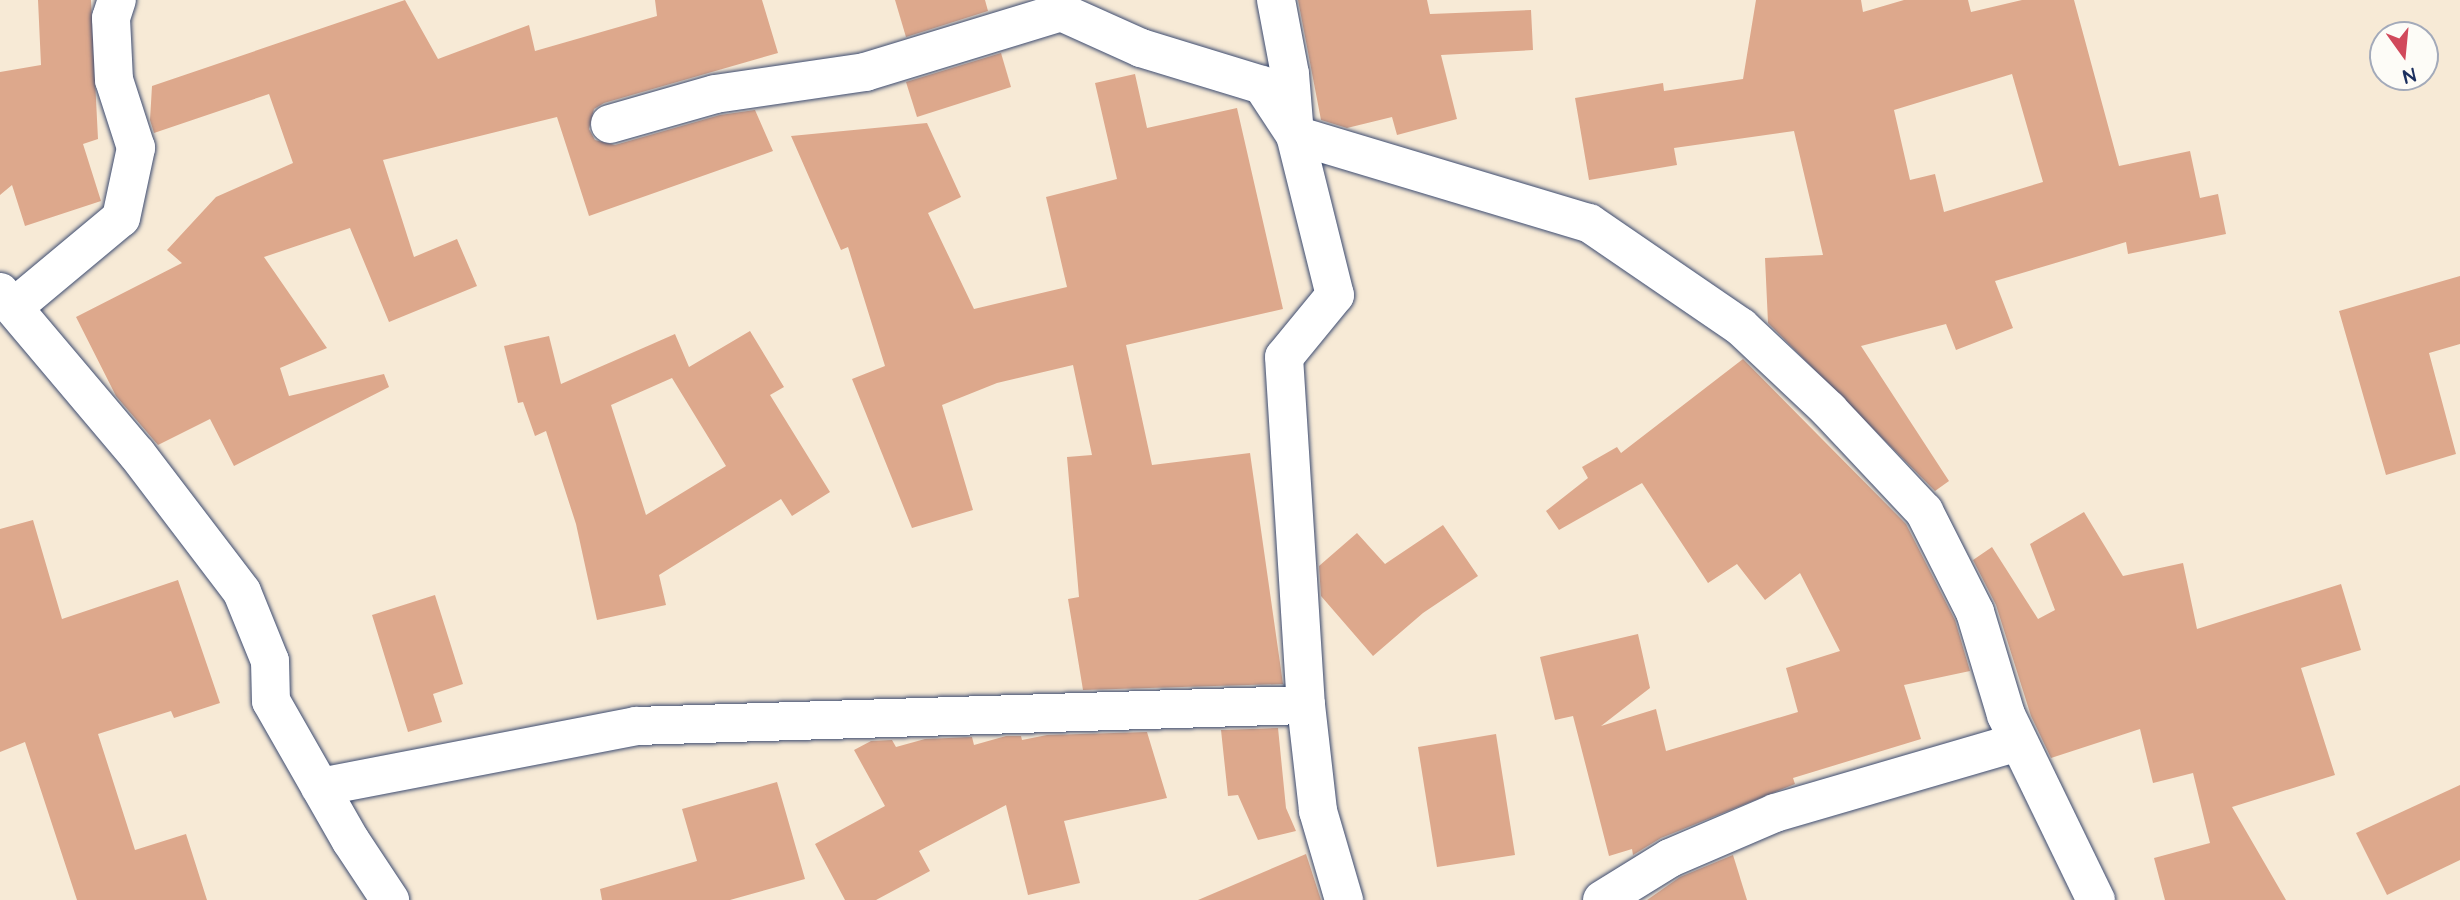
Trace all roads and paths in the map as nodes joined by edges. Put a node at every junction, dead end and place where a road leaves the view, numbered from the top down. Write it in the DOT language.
graph roads {
  1 [pos="117,0"];
  2 [pos="1276,0"];
  3 [pos="610,124"];
  4 [pos="1295,135"];
  5 [pos="7,300"];
  6 [pos="1306,705"];
  7 [pos="2018,742"];
  8 [pos="320,787"];
  9 [pos="390,900"];
  10 [pos="1344,900"];
  11 [pos="1602,900"];
  12 [pos="2096,900"];
  1 -- 5 [label="street"];
  2 -- 4 [label="street"];
  3 -- 4 [label="street"];
  4 -- 6 [label="street"];
  4 -- 7 [label="street"];
  5 -- 8 [label="street"];
  6 -- 8 [label="street"];
  6 -- 10 [label="street"];
  7 -- 11 [label="street"];
  7 -- 12 [label="street"];
  8 -- 9 [label="street"];
}
